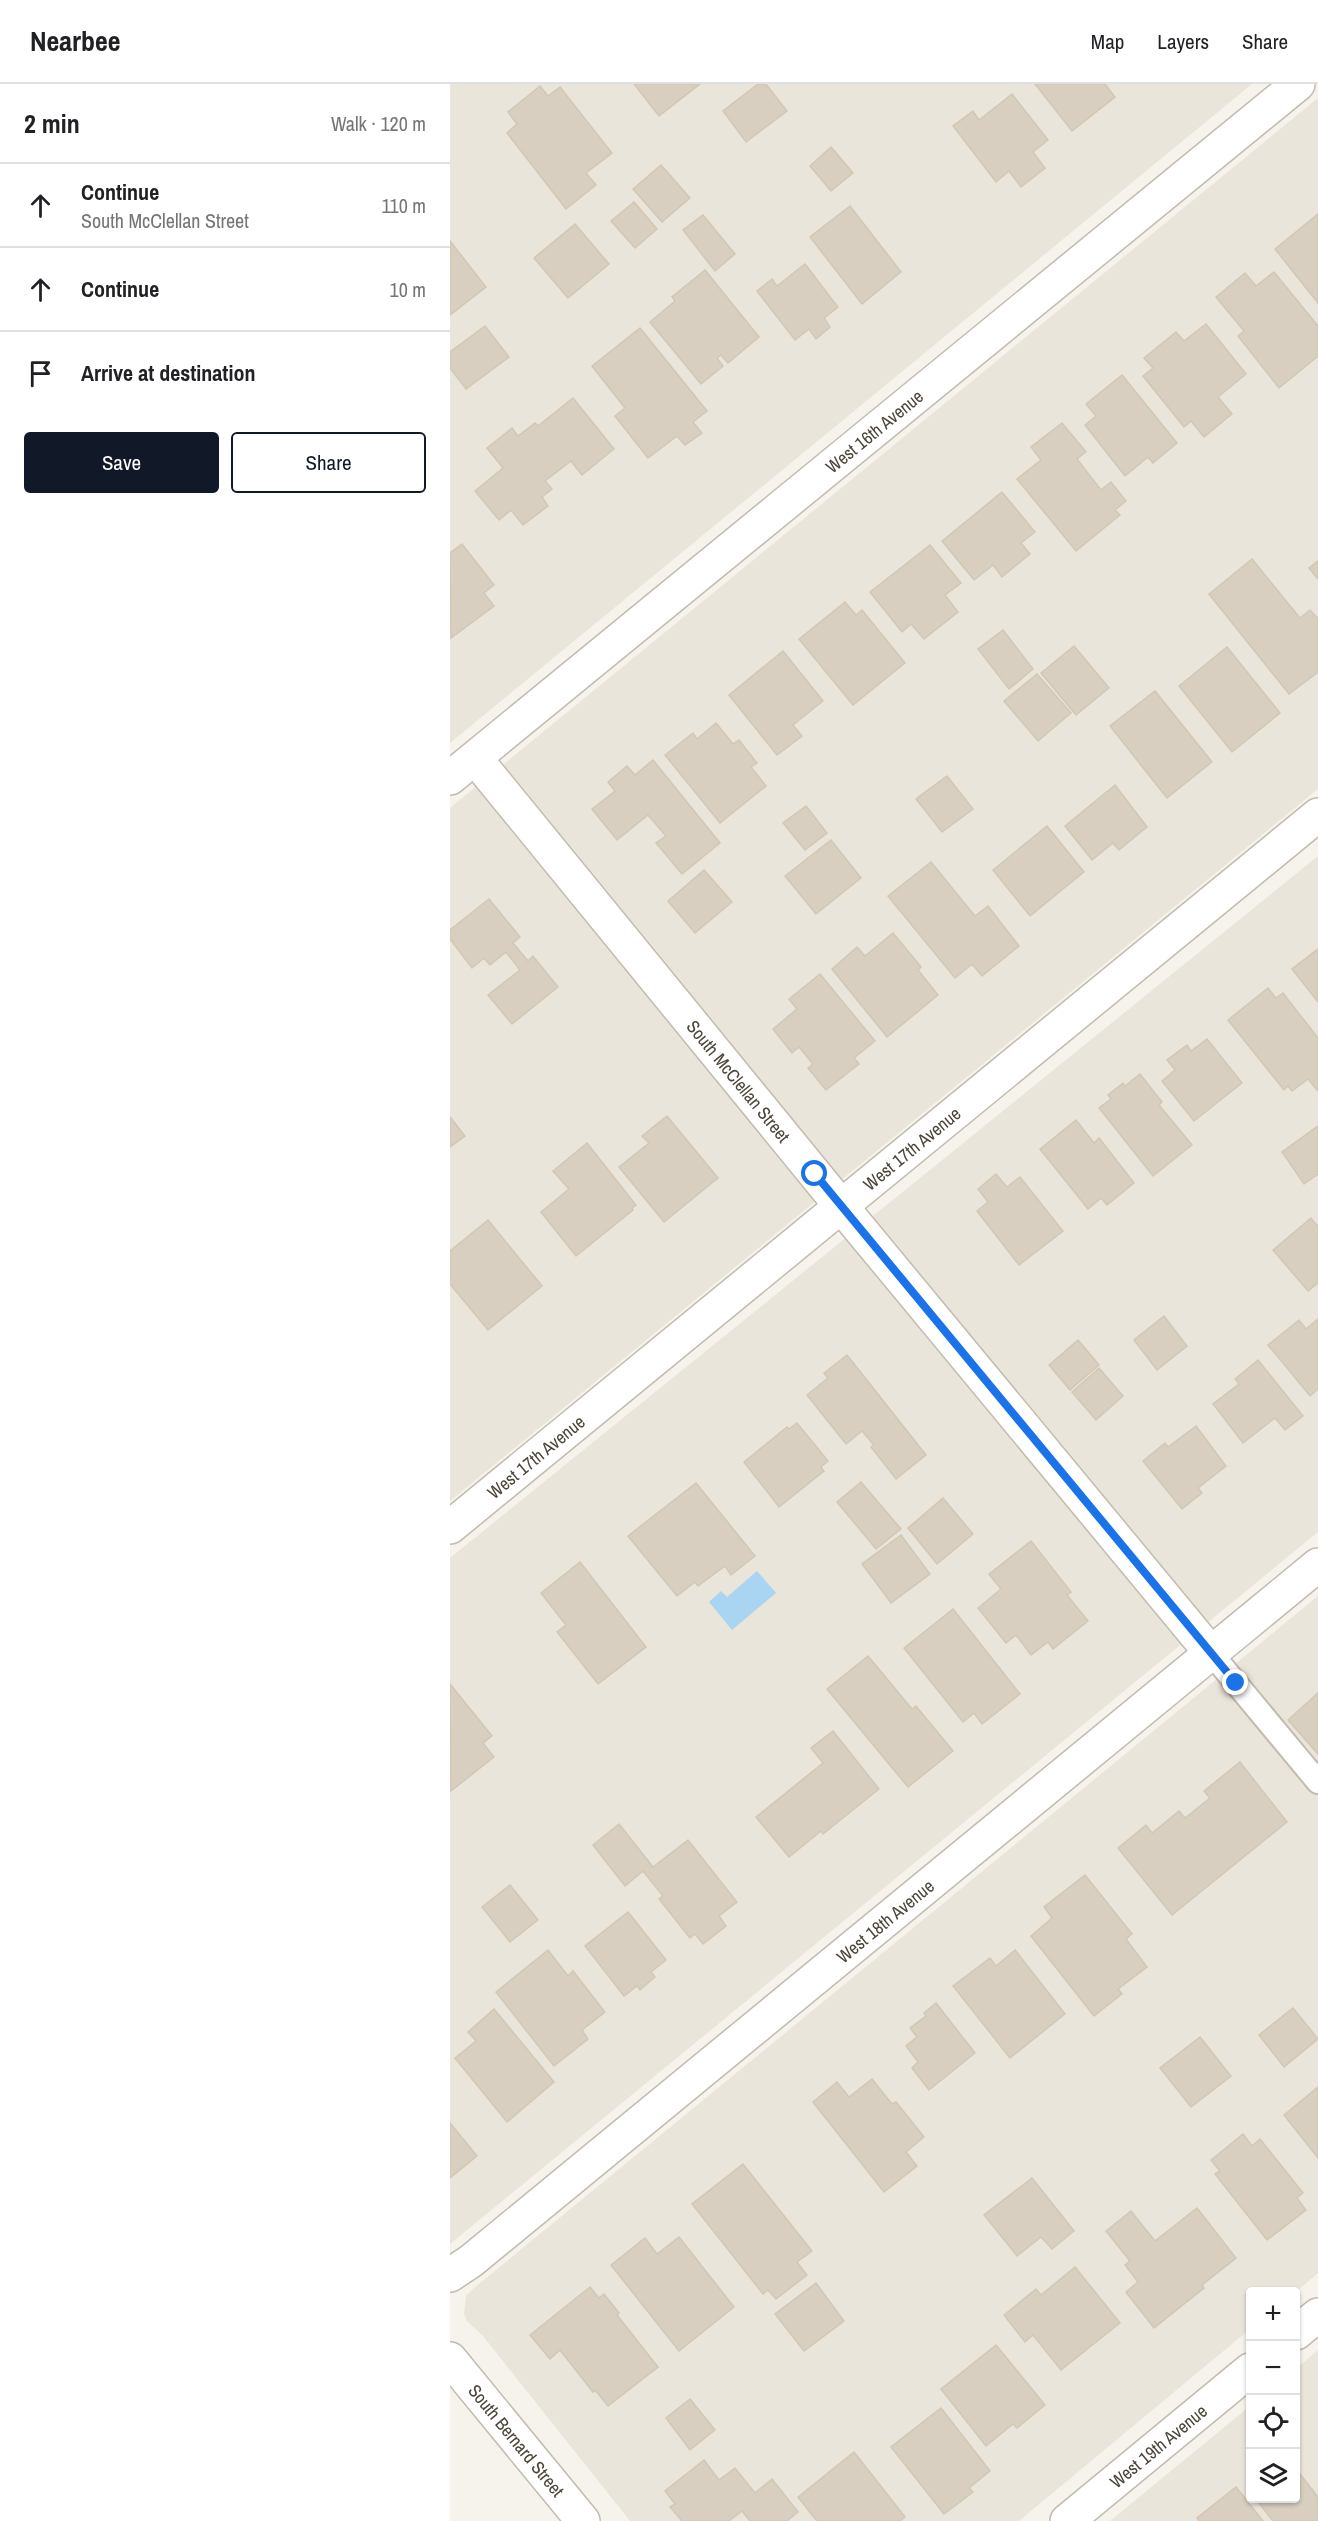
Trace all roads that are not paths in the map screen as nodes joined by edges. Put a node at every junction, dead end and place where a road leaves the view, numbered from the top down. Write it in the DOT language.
graph roads {
  1 [pos="1298,84"];
  2 [pos="475,758"];
  3 [pos="450,778"];
  4 [pos="1318,814"];
  5 [pos="841,1206"];
  6 [pos="450,1527"];
  7 [pos="1318,1565"];
  8 [pos="1211,1653"];
  9 [pos="1318,1782"];
  10 [pos="450,2275"];
  11 [pos="1318,2315"];
  12 [pos="1300,2330"];
  13 [pos="450,2359"];
  14 [pos="1246,2374"];
  15 [pos="583,2521"];
  16 [pos="1067,2521"];
  1 -- 2 [label="street, West 16th Avenue"];
  2 -- 3 [label="street, West 16th Avenue"];
  2 -- 5 [label="street, South McClellan Street"];
  4 -- 5 [label="street, West 17th Avenue"];
  5 -- 6 [label="street, West 17th Avenue"];
  5 -- 8 [label="street, South McClellan Street"];
  7 -- 8 [label="street, West 18th Avenue"];
  8 -- 9 [label="lane"];
  8 -- 10 [label="street, West 18th Avenue"];
  11 -- 12 [label="street"];
  13 -- 15 [label="street, South Bernard Street"];
  14 -- 16 [label="street, West 19th Avenue"];
}
